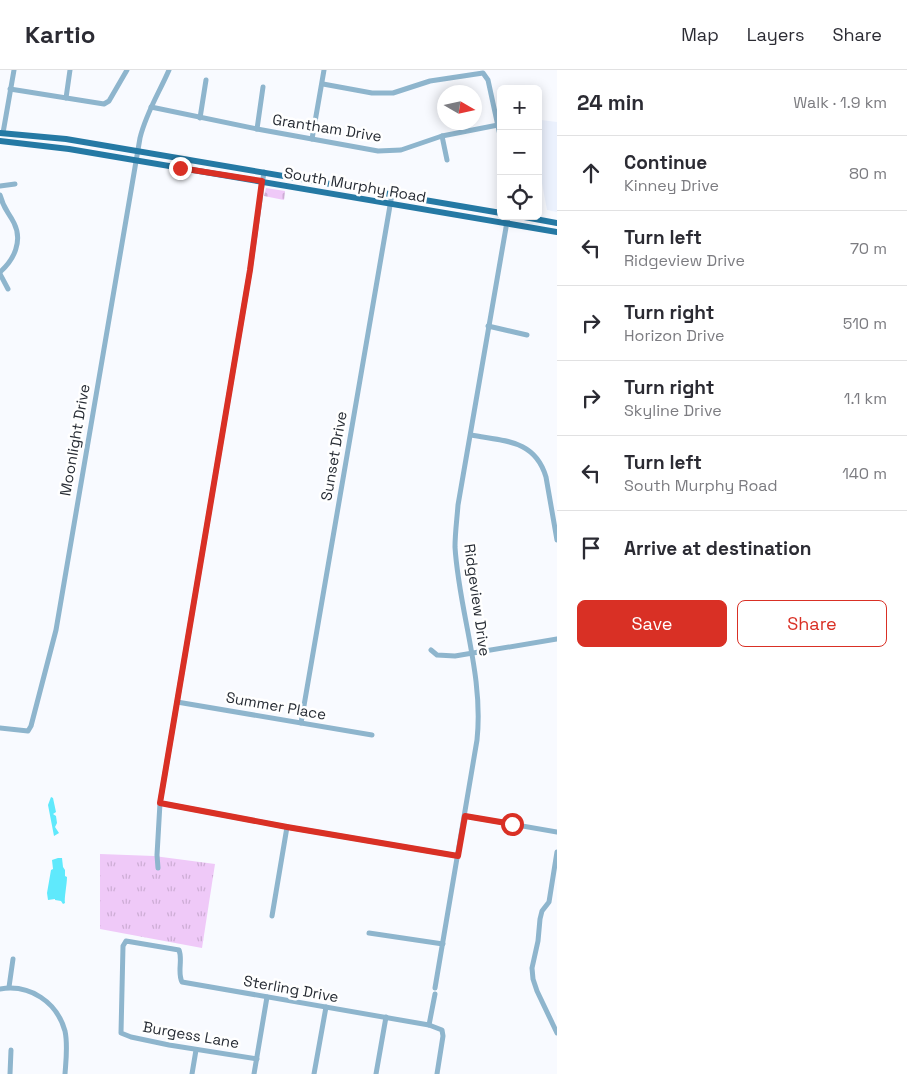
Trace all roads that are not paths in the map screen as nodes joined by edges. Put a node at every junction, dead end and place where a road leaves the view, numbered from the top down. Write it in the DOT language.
graph roads {
  1 [pos="14,70"];
  2 [pos="70,70"];
  3 [pos="126,70"];
  4 [pos="169,70"];
  5 [pos="324,70"];
  6 [pos="206,80"];
  7 [pos="322,84"];
  8 [pos="263,87"];
  9 [pos="10,90"];
  10 [pos="66,98"];
  11 [pos="151,107"];
  12 [pos="200,118"];
  13 [pos="497,120"];
  14 [pos="497,125"];
  15 [pos="257,130"];
  16 [pos="1,133"];
  17 [pos="442,136"];
  18 [pos="312,140"];
  19 [pos="1,142"];
  20 [pos="0,149"];
  21 [pos="138,152"];
  22 [pos="447,160"];
  23 [pos="136,161"];
  24 [pos="264,172"];
  25 [pos="262,181"];
  26 [pos="15,184"];
  27 [pos="0,186"];
  28 [pos="392,194"];
  29 [pos="0,195"];
  30 [pos="391,204"];
  31 [pos="2,208"];
  32 [pos="497,212"];
  33 [pos="508,220"];
  34 [pos="541,220"];
  35 [pos="557,223"];
  36 [pos="507,224"];
  37 [pos="557,232"];
  38 [pos="0,273"];
  39 [pos="8,289"];
  40 [pos="488,326"];
  41 [pos="527,335"];
  42 [pos="471,435"];
  43 [pos="557,540"];
  44 [pos="557,639"];
  45 [pos="431,650"];
  46 [pos="472,654"];
  47 [pos="177,702"];
  48 [pos="301,723"];
  49 [pos="0,728"];
  50 [pos="372,735"];
  51 [pos="160,803"];
  52 [pos="465,816"];
  53 [pos="287,827"];
  54 [pos="557,832"];
  55 [pos="557,852"];
  56 [pos="458,856"];
  57 [pos="158,868"];
  58 [pos="272,916"];
  59 [pos="369,932"];
  60 [pos="443,944"];
  61 [pos="13,959"];
  62 [pos="9,987"];
  63 [pos="0,989"];
  64 [pos="266,997"];
  65 [pos="326,1007"];
  66 [pos="386,1017"];
  67 [pos="429,1024"];
  68 [pos="121,1033"];
  69 [pos="557,1033"];
  70 [pos="11,1050"];
  71 [pos="196,1050"];
  72 [pos="257,1060"];
  73 [pos="10,1074"];
  74 [pos="65,1074"];
  75 [pos="192,1074"];
  76 [pos="254,1074"];
  77 [pos="314,1074"];
  78 [pos="376,1074"];
  79 [pos="437,1074"];
  1 -- 9 [label="street"];
  2 -- 10 [label="street"];
  3 -- 10 [label="street"];
  4 -- 11 [label="street, Moonlight Drive"];
  5 -- 7 [label="street"];
  6 -- 12 [label="street"];
  7 -- 13 [label="street"];
  7 -- 18 [label="street"];
  8 -- 15 [label="street"];
  9 -- 10 [label="street"];
  9 -- 16 [label="street"];
  11 -- 12 [label="street, Grantham Drive"];
  11 -- 21 [label="street, Moonlight Drive"];
  12 -- 15 [label="street, Grantham Drive"];
  14 -- 17 [label="street, Grantham Drive"];
  15 -- 18 [label="street, Grantham Drive"];
  16 -- 19 [label="main road"];
  16 -- 21 [label="main road, South Murphy Road"];
  17 -- 18 [label="street, Grantham Drive"];
  17 -- 22 [label="street"];
  19 -- 20 [label="street"];
  19 -- 23 [label="main road, South Murphy Road"];
  21 -- 23 [label="street, Moonlight Drive"];
  21 -- 24 [label="main road, South Murphy Road"];
  23 -- 25 [label="main road, South Murphy Road"];
  23 -- 49 [label="street, Moonlight Drive"];
  24 -- 25 [label="street"];
  24 -- 28 [label="main road, South Murphy Road"];
  25 -- 30 [label="main road, South Murphy Road"];
  25 -- 47 [label="street"];
  26 -- 27 [label="street"];
  28 -- 30 [label="street, Sunset Drive"];
  28 -- 32 [label="main road, South Murphy Road"];
  29 -- 31 [label="street"];
  30 -- 36 [label="main road, South Murphy Road"];
  30 -- 48 [label="street, Sunset Drive"];
  31 -- 38 [label="street"];
  33 -- 36 [label="street, Ridgeview Drive"];
  34 -- 35 [label="main road"];
  36 -- 37 [label="main road, South Murphy Road"];
  36 -- 40 [label="street, Ridgeview Drive"];
  38 -- 39 [label="street"];
  40 -- 41 [label="street"];
  40 -- 42 [label="street, Ridgeview Drive"];
  42 -- 43 [label="street"];
  42 -- 46 [label="street, Ridgeview Drive"];
  44 -- 46 [label="street"];
  45 -- 46 [label="street"];
  46 -- 52 [label="street, Ridgeview Drive"];
  47 -- 48 [label="street, Summer Place"];
  47 -- 51 [label="street"];
  48 -- 50 [label="street, Summer Place"];
  51 -- 53 [label="street"];
  51 -- 57 [label="street"];
  52 -- 54 [label="street"];
  52 -- 56 [label="street, Ridgeview Drive"];
  53 -- 56 [label="street"];
  53 -- 58 [label="street"];
  55 -- 69 [label="street"];
  56 -- 60 [label="street, Ridgeview Drive"];
  59 -- 60 [label="street"];
  60 -- 67 [label="street, Ridgeview Drive"];
  61 -- 62 [label="street"];
  62 -- 63 [label="street"];
  62 -- 74 [label="street"];
  64 -- 65 [label="street, Sterling Drive"];
  64 -- 68 [label="street, Sterling Drive"];
  64 -- 72 [label="street"];
  65 -- 66 [label="street, Sterling Drive"];
  65 -- 77 [label="street"];
  66 -- 67 [label="street, Sterling Drive"];
  66 -- 78 [label="street"];
  67 -- 79 [label="street"];
  68 -- 71 [label="street, Burgess Lane"];
  70 -- 73 [label="street"];
  71 -- 72 [label="street, Burgess Lane"];
  71 -- 75 [label="street"];
  72 -- 76 [label="street"];
}
